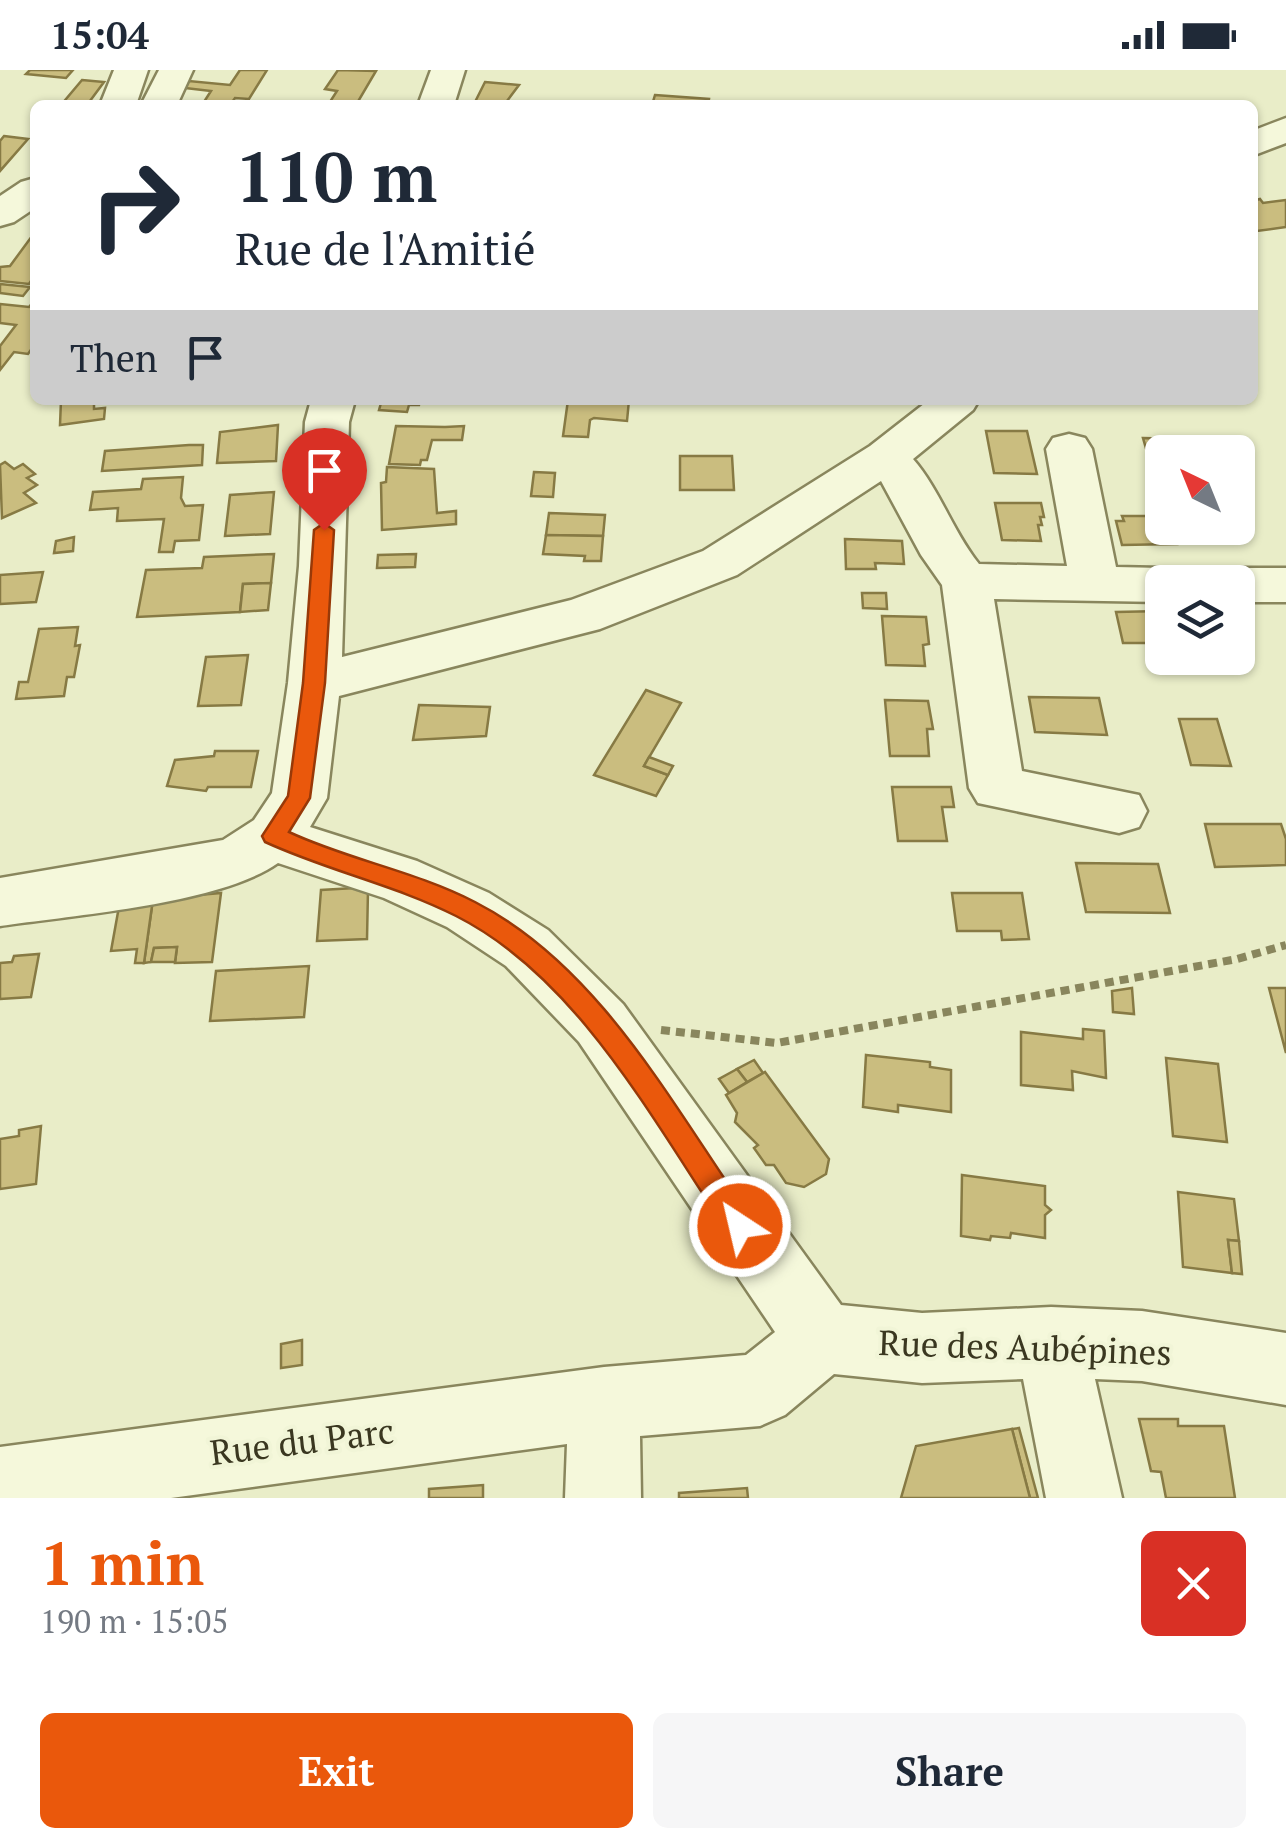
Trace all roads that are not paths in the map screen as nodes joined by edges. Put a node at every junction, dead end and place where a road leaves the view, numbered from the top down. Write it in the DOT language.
graph roads {
  1 [pos="131,70"];
  2 [pos="176,70"];
  3 [pos="448,70"];
  4 [pos="120,100"];
  5 [pos="161,100"];
  6 [pos="438,100"];
  7 [pos="1286,129"];
  8 [pos="1258,142"];
  9 [pos="332,405"];
  10 [pos="951,405"];
  11 [pos="1069,449"];
  12 [pos="886,457"];
  13 [pos="966,581"];
  14 [pos="1145,585"];
  15 [pos="1255,585"];
  16 [pos="1286,585"];
  17 [pos="1095,586"];
  18 [pos="316,659"];
  19 [pos="1119,811"];
  20 [pos="274,836"];
  21 [pos="0,902"];
  22 [pos="823,1338"];
  23 [pos="1051,1342"];
  24 [pos="1286,1369"];
  25 [pos="604,1403"];
  26 [pos="0,1484"];
  27 [pos="602,1498"];
  28 [pos="1084,1498"];
  1 -- 4 [label="street"];
  2 -- 5 [label="street"];
  3 -- 6 [label="street"];
  7 -- 8 [label="street"];
  9 -- 18 [label="street"];
  10 -- 12 [label="street"];
  11 -- 17 [label="street"];
  12 -- 13 [label="street"];
  12 -- 18 [label="street"];
  13 -- 17 [label="street"];
  13 -- 19 [label="street"];
  14 -- 17 [label="street"];
  15 -- 16 [label="street"];
  18 -- 20 [label="street"];
  20 -- 21 [label="street"];
  20 -- 22 [label="street"];
  22 -- 23 [label="street, Rue des Aubépines"];
  22 -- 25 [label="street, Rue du Parc"];
  23 -- 24 [label="street, Rue des Aubépines"];
  23 -- 28 [label="street"];
  25 -- 26 [label="street, Rue du Parc"];
  25 -- 27 [label="street"];
}
